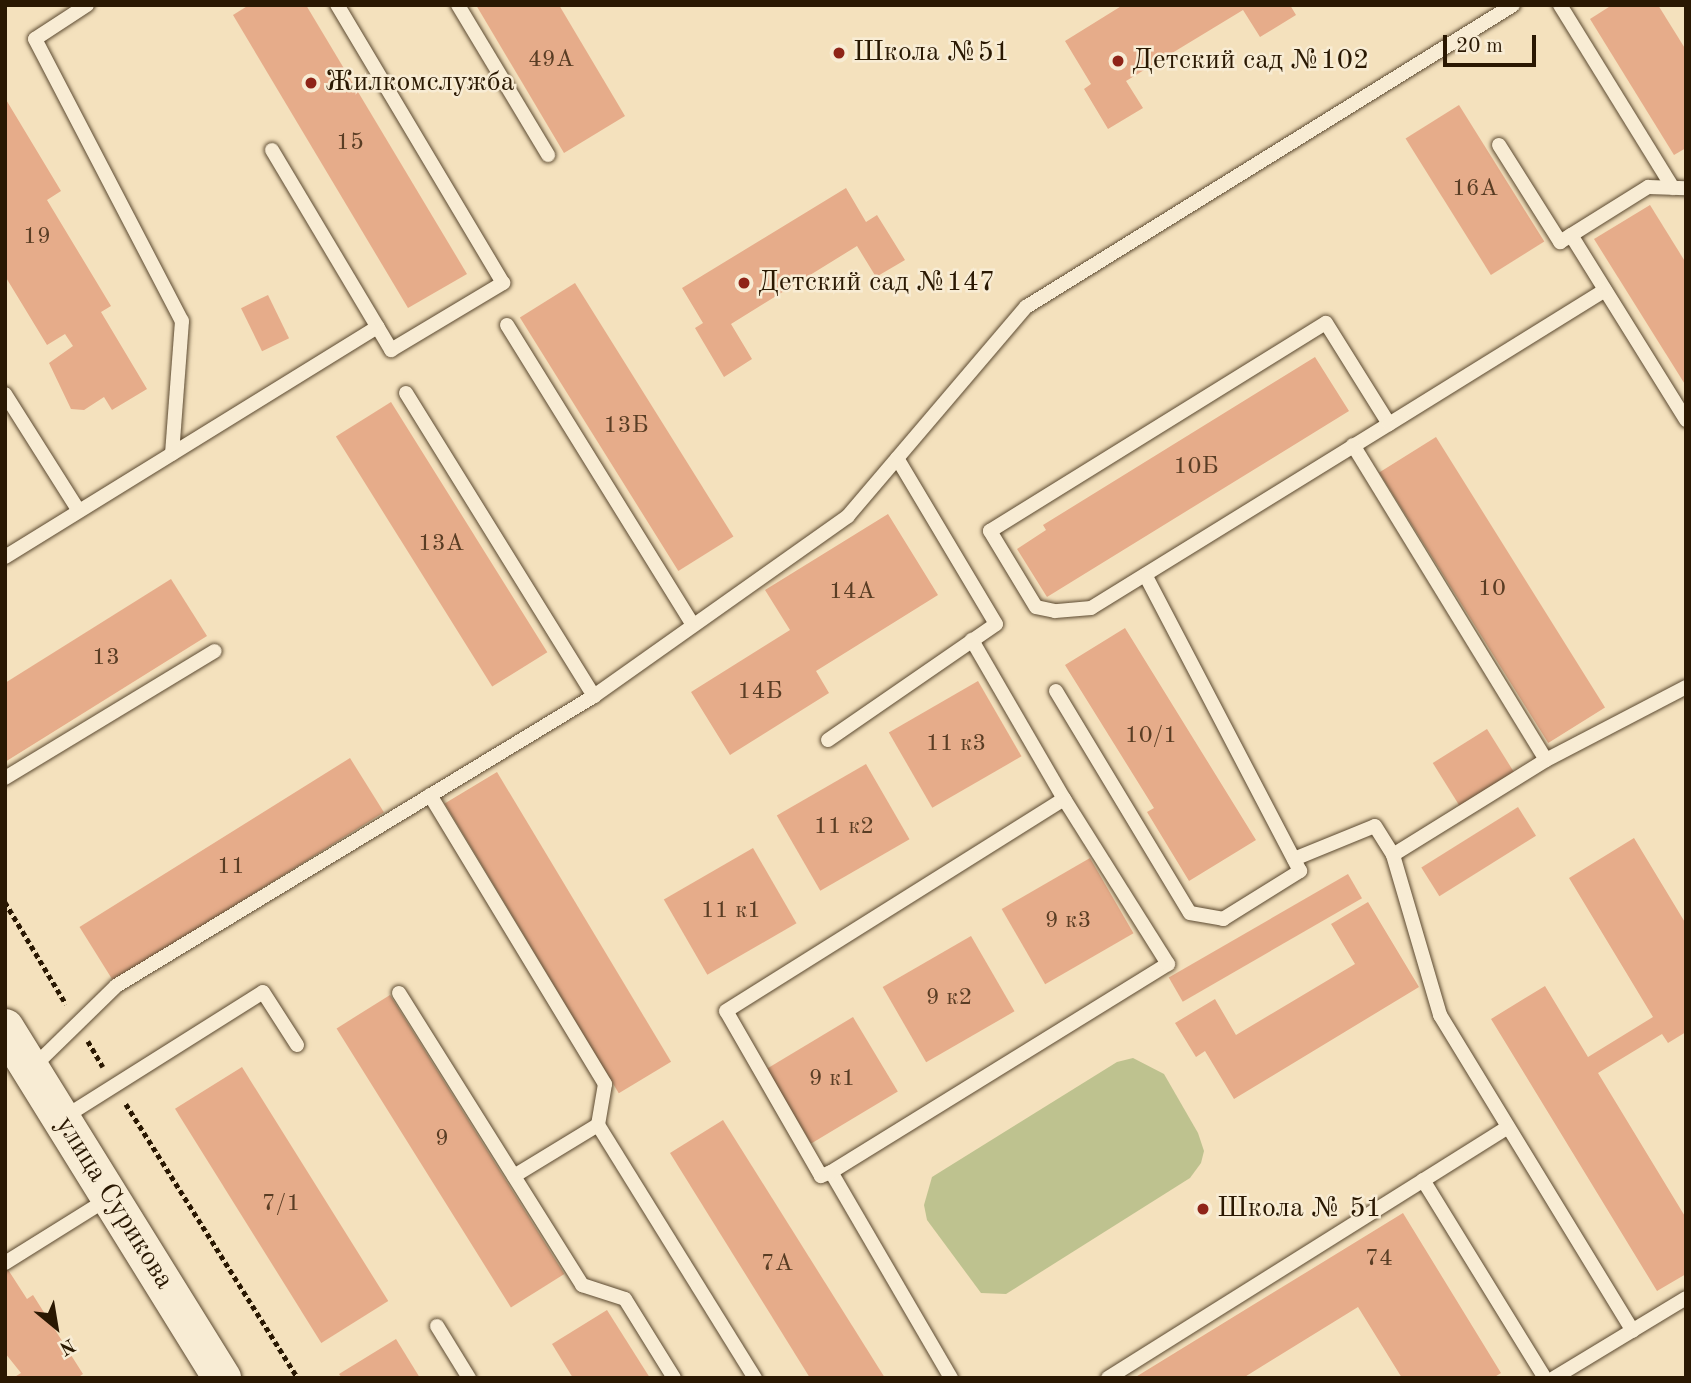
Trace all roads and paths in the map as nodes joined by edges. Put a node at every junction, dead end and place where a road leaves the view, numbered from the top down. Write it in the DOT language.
graph roads {
  1 [pos="87,5"];
  2 [pos="337,5"];
  3 [pos="458,5"];
  4 [pos="1513,5"];
  5 [pos="1560,5"];
  6 [pos="1499,145"];
  7 [pos="272,150"];
  8 [pos="548,155"];
  9 [pos="1680,188"];
  10 [pos="1571,235"];
  11 [pos="1605,290"];
  12 [pos="507,325"];
  13 [pos="377,327"];
  14 [pos="407,393"];
  15 [pos="5,394"];
  16 [pos="1686,420"];
  17 [pos="1388,424"];
  18 [pos="1353,445"];
  19 [pos="172,454"];
  20 [pos="897,458"];
  21 [pos="79,511"];
  22 [pos="5,557"];
  23 [pos="1145,575"];
  24 [pos="694,625"];
  25 [pos="972,640"];
  26 [pos="215,651"];
  27 [pos="1686,687"];
  28 [pos="1056,691"];
  29 [pos="594,695"];
  30 [pos="828,740"];
  31 [pos="1546,760"];
  32 [pos="5,778"];
  33 [pos="430,795"];
  34 [pos="1064,799"];
  35 [pos="1393,855"];
  36 [pos="1294,859"];
  37 [pos="5,902"];
  38 [pos="399,993"];
  39 [pos="78,1024"];
  40 [pos="5,1028"];
  41 [pos="297,1045"];
  42 [pos="31,1069"];
  43 [pos="114,1084"];
  44 [pos="62,1118"];
  45 [pos="598,1125"];
  46 [pos="1507,1128"];
  47 [pos="831,1172"];
  48 [pos="514,1176"];
  49 [pos="1423,1180"];
  50 [pos="110,1197"];
  51 [pos="5,1263"];
  52 [pos="1686,1298"];
  53 [pos="437,1326"];
  54 [pos="1633,1331"];
  55 [pos="222,1378"];
  56 [pos="298,1378"];
  57 [pos="468,1378"];
  58 [pos="674,1378"];
  59 [pos="755,1378"];
  60 [pos="951,1378"];
  61 [pos="1108,1378"];
  62 [pos="1545,1378"];
  63 [pos="1554,1378"];
  1 -- 19 [label="lane"];
  2 -- 13 [label="lane"];
  3 -- 8 [label="lane"];
  4 -- 20 [label="lane"];
  5 -- 9 [label="lane"];
  6 -- 10 [label="lane"];
  7 -- 13 [label="lane"];
  9 -- 10 [label="lane"];
  10 -- 11 [label="lane"];
  11 -- 16 [label="lane"];
  11 -- 17 [label="lane"];
  12 -- 24 [label="lane"];
  13 -- 19 [label="lane"];
  14 -- 29 [label="lane"];
  15 -- 21 [label="lane"];
  17 -- 18 [label="lane"];
  17 -- 23 [label="lane"];
  18 -- 23 [label="lane"];
  18 -- 31 [label="lane"];
  19 -- 21 [label="lane"];
  20 -- 24 [label="lane"];
  20 -- 25 [label="lane"];
  21 -- 22 [label="lane"];
  23 -- 36 [label="lane"];
  24 -- 29 [label="lane"];
  25 -- 30 [label="lane"];
  25 -- 34 [label="lane"];
  26 -- 32 [label="lane"];
  27 -- 31 [label="lane"];
  28 -- 36 [label="lane"];
  29 -- 33 [label="lane"];
  31 -- 35 [label="lane"];
  33 -- 39 [label="lane"];
  33 -- 45 [label="lane"];
  34 -- 47 [label="lane"];
  34 -- 47 [label="lane"];
  35 -- 36 [label="lane"];
  35 -- 46 [label="lane"];
  37 -- 39 [label="path"];
  38 -- 48 [label="lane"];
  39 -- 42 [label="lane"];
  39 -- 43 [label="path"];
  40 -- 42 [label="street, улица Сурикова"];
  41 -- 43 [label="lane"];
  42 -- 44 [label="street, улица Сурикова"];
  43 -- 44 [label="lane"];
  43 -- 56 [label="path"];
  44 -- 50 [label="street, улица Сурикова"];
  45 -- 48 [label="lane"];
  45 -- 59 [label="lane"];
  46 -- 49 [label="lane"];
  46 -- 54 [label="lane"];
  47 -- 60 [label="lane"];
  48 -- 58 [label="lane"];
  49 -- 61 [label="lane"];
  49 -- 62 [label="lane"];
  50 -- 51 [label="lane"];
  50 -- 55 [label="street, улица Сурикова"];
  52 -- 54 [label="lane"];
  53 -- 57 [label="lane"];
  54 -- 63 [label="lane"];
}
